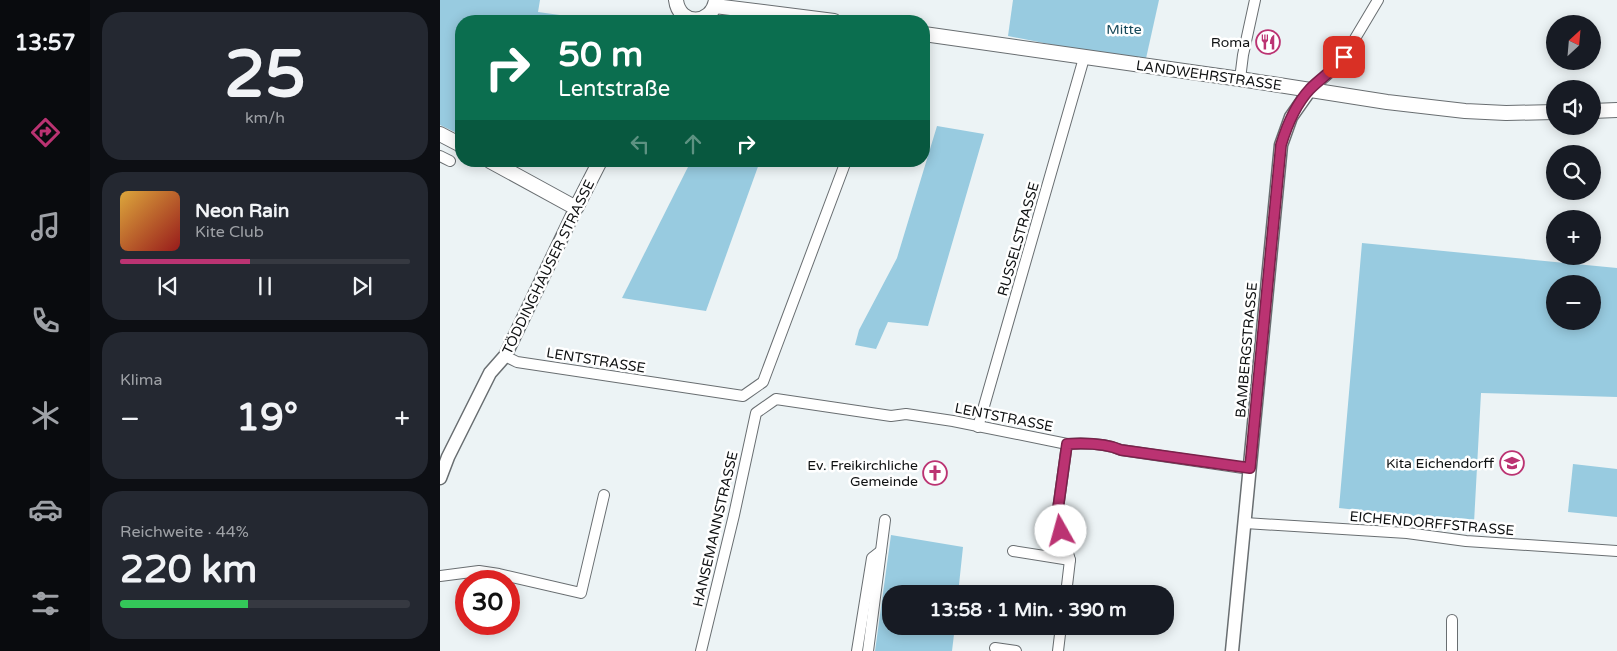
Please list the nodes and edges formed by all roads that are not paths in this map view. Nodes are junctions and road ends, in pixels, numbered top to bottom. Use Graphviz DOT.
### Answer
graph roads {
  1 [pos="676,0"];
  2 [pos="1255,0"];
  3 [pos="1378,0"];
  4 [pos="716,3"];
  5 [pos="682,15"];
  6 [pos="709,15"];
  7 [pos="795,15"];
  8 [pos="930,35"];
  9 [pos="1084,58"];
  10 [pos="1240,79"];
  11 [pos="1310,90"];
  12 [pos="1617,110"];
  13 [pos="1601,111"];
  14 [pos="1546,112"];
  15 [pos="440,134"];
  16 [pos="455,143"];
  17 [pos="440,156"];
  18 [pos="450,161"];
  19 [pos="501,167"];
  20 [pos="597,167"];
  21 [pos="844,167"];
  22 [pos="576,208"];
  23 [pos="505,356"];
  24 [pos="756,413"];
  25 [pos="978,427"];
  26 [pos="1067,444"];
  27 [pos="1250,468"];
  28 [pos="440,478"];
  29 [pos="604,495"];
  30 [pos="885,520"];
  31 [pos="1244,523"];
  32 [pos="881,551"];
  33 [pos="1013,551"];
  34 [pos="1617,551"];
  35 [pos="1070,560"];
  36 [pos="440,576"];
  37 [pos="1067,585"];
  38 [pos="1452,620"];
  39 [pos="1060,635"];
  40 [pos="995,648"];
  41 [pos="701,651"];
  42 [pos="857,651"];
  43 [pos="868,651"];
  44 [pos="1016,651"];
  45 [pos="1058,651"];
  46 [pos="1232,651"];
  47 [pos="1452,651"];
  1 -- 5 [label="main road"];
  2 -- 10 [label="street"];
  3 -- 11 [label="street"];
  4 -- 6 [label="main road"];
  4 -- 7 [label="main road"];
  8 -- 9 [label="main road, LANDWEHRSTRASSE"];
  9 -- 10 [label="main road, LANDWEHRSTRASSE"];
  9 -- 25 [label="street, RUSSELSTRASSE"];
  10 -- 11 [label="main road, LANDWEHRSTRASSE"];
  11 -- 14 [label="main road, LANDWEHRSTRASSE"];
  11 -- 27 [label="street, BAMBERGSTRASSE"];
  12 -- 13 [label="main road"];
  15 -- 16 [label="main road"];
  17 -- 18 [label="street"];
  19 -- 22 [label="main road"];
  20 -- 22 [label="main road, TÖDDINGHAUSER STRASSE"];
  21 -- 23 [label="street, LENTSTRASSE"];
  22 -- 23 [label="street, TÖDDINGHAUSER STRASSE"];
  23 -- 28 [label="street, TÖDDINGHAUSER STRASSE"];
  24 -- 25 [label="street, LENTSTRASSE"];
  24 -- 41 [label="street, HANSEMANNSTRASSE"];
  25 -- 26 [label="street, LENTSTRASSE"];
  26 -- 27 [label="street, LENTSTRASSE"];
  26 -- 35 [label="street"];
  27 -- 31 [label="street, BAMBERGSTRASSE"];
  29 -- 36 [label="street"];
  30 -- 32 [label="street"];
  31 -- 34 [label="street, EICHENDORFFSTRASSE"];
  31 -- 46 [label="street, BAMBERGSTRASSE"];
  32 -- 42 [label="street"];
  32 -- 43 [label="street"];
  33 -- 35 [label="street"];
  35 -- 37 [label="street"];
  38 -- 47 [label="street"];
  39 -- 45 [label="street"];
  40 -- 44 [label="street"];
}
